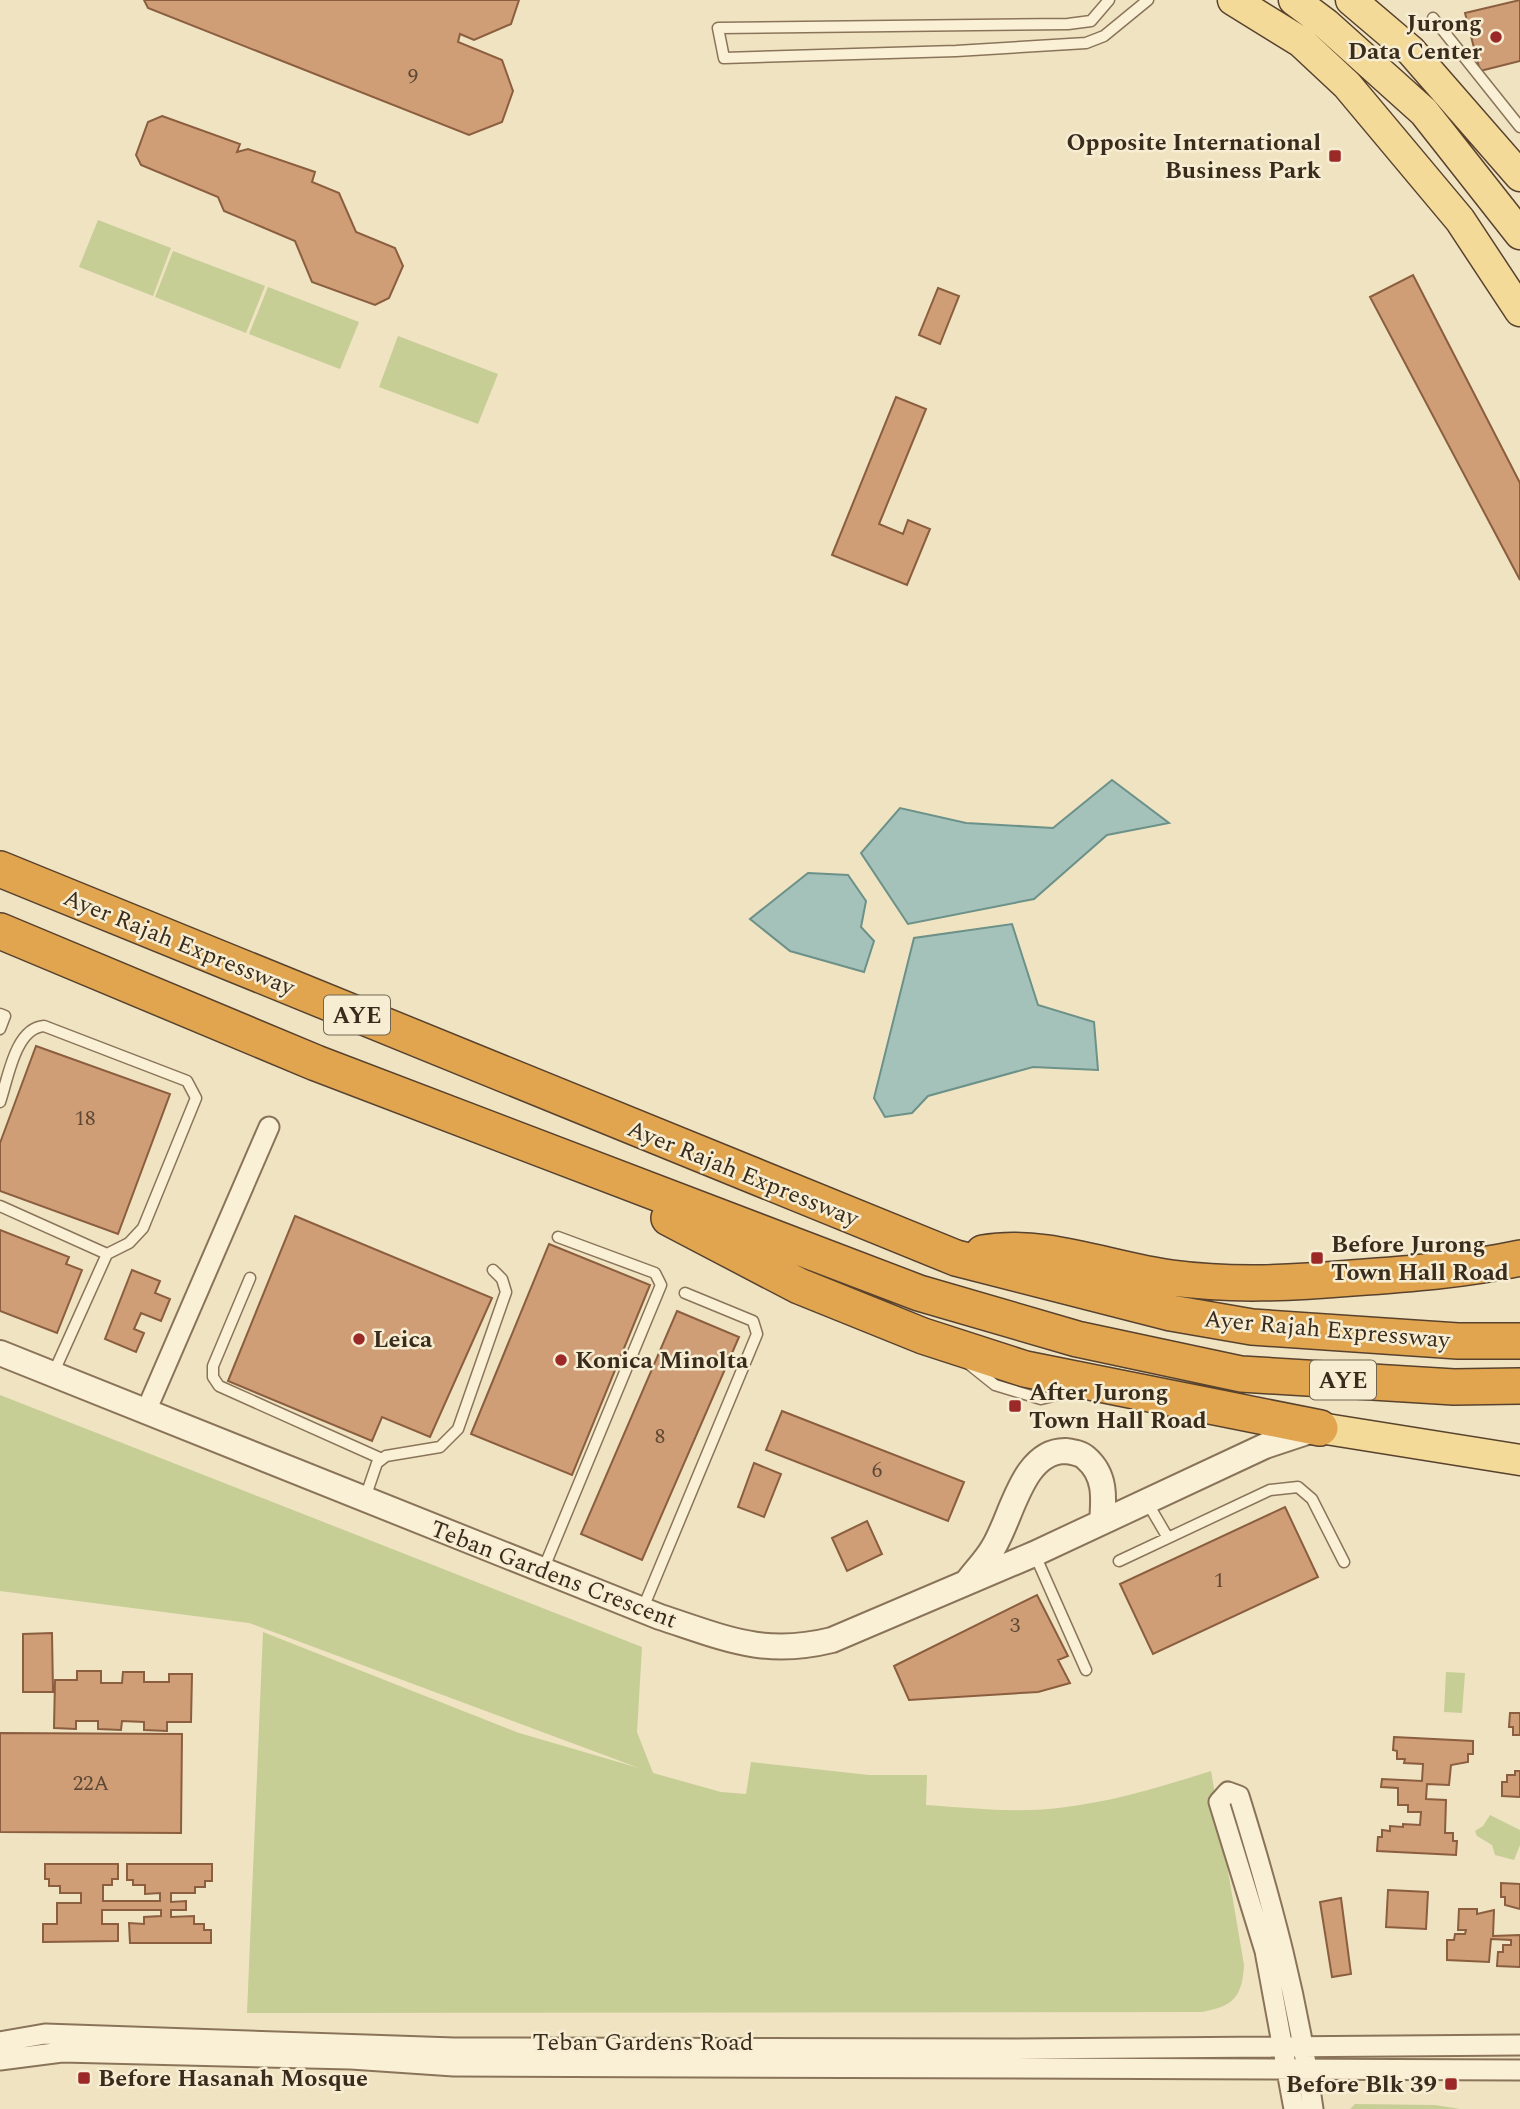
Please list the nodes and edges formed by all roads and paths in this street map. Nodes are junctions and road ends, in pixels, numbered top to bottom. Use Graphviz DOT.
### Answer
graph roads {
  1 [pos="1109,0"];
  2 [pos="1148,0"];
  3 [pos="1233,0"];
  4 [pos="1294,0"];
  5 [pos="1351,0"];
  6 [pos="1433,18"];
  7 [pos="1520,127"];
  8 [pos="1520,176"];
  9 [pos="1520,234"];
  10 [pos="1520,311"];
  11 [pos="0,869"];
  12 [pos="0,931"];
  13 [pos="0,1014"];
  14 [pos="0,1029"];
  15 [pos="0,1102"];
  16 [pos="269,1127"];
  17 [pos="520,1140"];
  18 [pos="0,1206"];
  19 [pos="558,1237"];
  20 [pos="107,1254"];
  21 [pos="956,1258"];
  22 [pos="1520,1258"];
  23 [pos="1399,1262"];
  24 [pos="493,1270"];
  25 [pos="1457,1271"];
  26 [pos="250,1278"];
  27 [pos="685,1293"];
  28 [pos="1520,1341"];
  29 [pos="0,1353"];
  30 [pos="53,1374"];
  31 [pos="1520,1386"];
  32 [pos="146,1411"];
  33 [pos="1320,1428"];
  34 [pos="382,1459"];
  35 [pos="1520,1460"];
  36 [pos="364,1499"];
  37 [pos="1147,1502"];
  38 [pos="1102,1522"];
  39 [pos="1168,1538"];
  40 [pos="1034,1554"];
  41 [pos="1119,1561"];
  42 [pos="1345,1562"];
  43 [pos="542,1570"];
  44 [pos="967,1582"];
  45 [pos="643,1610"];
  46 [pos="1086,1670"];
  47 [pos="0,2042"];
  48 [pos="1520,2045"];
  49 [pos="1306,2046"];
  50 [pos="1283,2047"];
  51 [pos="454,2057"];
  52 [pos="0,2060"];
  53 [pos="1287,2069"];
  54 [pos="1308,2069"];
  55 [pos="1520,2070"];
  56 [pos="1294,2109"];
  57 [pos="1313,2109"];
  1 -- 2 [label="lane"];
  3 -- 10 [label="main road"];
  4 -- 9 [label="main road"];
  5 -- 8 [label="main road"];
  6 -- 7 [label="lane"];
  11 -- 21 [label="highway, Ayer Rajah Expressway / AYE"];
  12 -- 17 [label="highway, Ayer Rajah Expressway / AYE"];
  13 -- 14 [label="lane"];
  15 -- 20 [label="lane"];
  16 -- 32 [label="street"];
  17 -- 31 [label="highway, Ayer Rajah Expressway / AYE"];
  17 -- 33 [label="highway"];
  18 -- 20 [label="lane"];
  19 -- 43 [label="lane"];
  20 -- 30 [label="lane"];
  21 -- 25 [label="highway"];
  21 -- 28 [label="highway, Ayer Rajah Expressway / AYE"];
  22 -- 25 [label="highway"];
  23 -- 25 [label="lane"];
  24 -- 34 [label="lane"];
  26 -- 34 [label="lane"];
  27 -- 45 [label="lane"];
  29 -- 30 [label="street, Teban Gardens Crescent"];
  30 -- 32 [label="street, Teban Gardens Crescent"];
  32 -- 36 [label="street, Teban Gardens Crescent"];
  33 -- 35 [label="main road"];
  33 -- 37 [label="street"];
  34 -- 36 [label="lane"];
  36 -- 43 [label="street, Teban Gardens Crescent"];
  37 -- 38 [label="street"];
  37 -- 39 [label="lane"];
  38 -- 40 [label="street, Teban Gardens Crescent"];
  38 -- 44 [label="street, Teban Gardens Crescent"];
  39 -- 41 [label="lane"];
  39 -- 42 [label="lane"];
  40 -- 44 [label="street, Teban Gardens Crescent"];
  40 -- 46 [label="lane"];
  43 -- 45 [label="street, Teban Gardens Crescent"];
  44 -- 45 [label="street, Teban Gardens Crescent"];
  47 -- 51 [label="street, Teban Gardens Road"];
  48 -- 49 [label="street, Teban Gardens Road"];
  49 -- 50 [label="street, Teban Gardens Road"];
  49 -- 50 [label="street"];
  49 -- 54 [label="street"];
  50 -- 51 [label="street, Teban Gardens Road"];
  50 -- 53 [label="street"];
  51 -- 52 [label="street, Teban Gardens Road"];
  51 -- 53 [label="street, Teban Gardens Road"];
  53 -- 54 [label="street, Teban Gardens Road"];
  53 -- 56 [label="street"];
  54 -- 55 [label="street, Teban Gardens Road"];
  54 -- 57 [label="street"];
}
